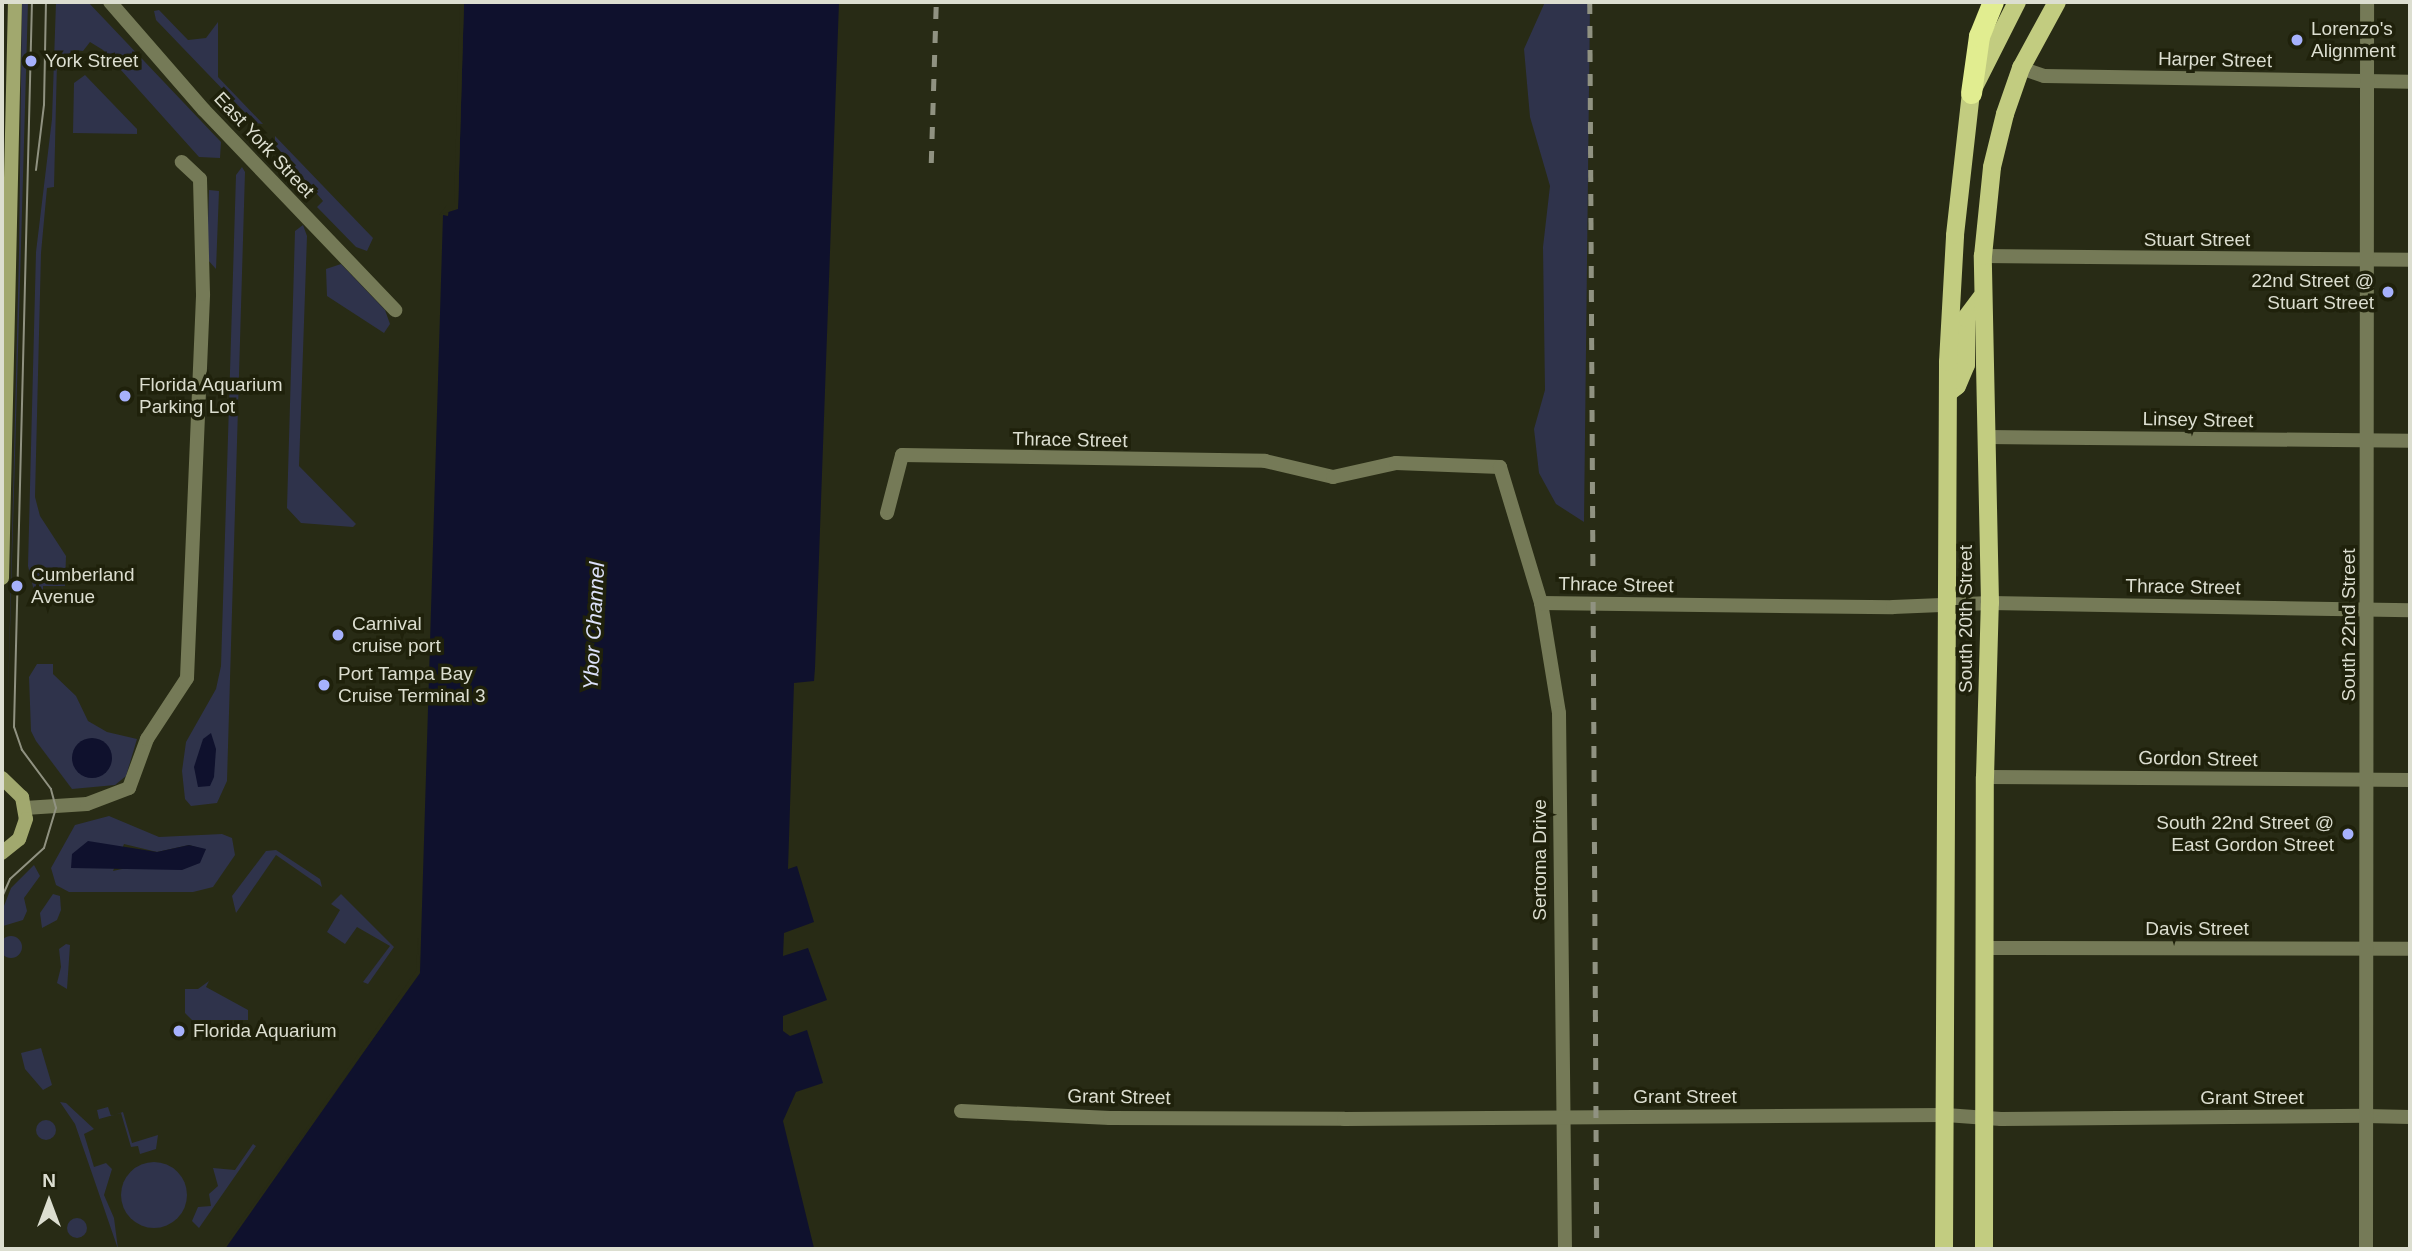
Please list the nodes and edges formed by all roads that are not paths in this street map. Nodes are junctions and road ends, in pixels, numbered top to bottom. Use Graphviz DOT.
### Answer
graph roads {
  1 [pos="15,2"];
  2 [pos="110,2"];
  3 [pos="1993,2"];
  4 [pos="2017,2"];
  5 [pos="2057,2"];
  6 [pos="2367,2"];
  7 [pos="2021,68"];
  8 [pos="2369,82"];
  9 [pos="2410,82"];
  10 [pos="1970,93"];
  11 [pos="183,162"];
  12 [pos="1983,256"];
  13 [pos="2368,260"];
  14 [pos="2410,260"];
  15 [pos="6,281"];
  16 [pos="1981,298"];
  17 [pos="396,310"];
  18 [pos="1948,393"];
  19 [pos="1986,437"];
  20 [pos="2369,441"];
  21 [pos="2410,441"];
  22 [pos="887,513"];
  23 [pos="2,578"];
  24 [pos="1541,603"];
  25 [pos="1948,603"];
  26 [pos="1990,603"];
  27 [pos="2368,610"];
  28 [pos="2410,610"];
  29 [pos="3,775"];
  30 [pos="1984,777"];
  31 [pos="2367,780"];
  32 [pos="2410,780"];
  33 [pos="25,808"];
  34 [pos="2,854"];
  35 [pos="1984,948"];
  36 [pos="2367,949"];
  37 [pos="2410,949"];
  38 [pos="961,1111"];
  39 [pos="1946,1115"];
  40 [pos="2365,1116"];
  41 [pos="1565,1117"];
  42 [pos="2410,1117"];
  43 [pos="1982,1118"];
  44 [pos="1564,1249"];
  45 [pos="1944,1249"];
  46 [pos="1984,1249"];
  47 [pos="2365,1249"];
  1 -- 15 [label="main road"];
  2 -- 17 [label="street, East York Street"];
  3 -- 10 [label="highway"];
  4 -- 10 [label="main road, South 20th Street"];
  5 -- 7 [label="main road, South 20th Street"];
  6 -- 8 [label="street, South 22nd Street"];
  7 -- 8 [label="street, Harper Street"];
  7 -- 12 [label="main road, South 20th Street"];
  8 -- 9 [label="street, Harper Street"];
  8 -- 13 [label="street, South 22nd Street"];
  10 -- 18 [label="main road, South 20th Street"];
  11 -- 33 [label="street"];
  12 -- 13 [label="street, Stuart Street"];
  12 -- 16 [label="main road, South 20th Street"];
  13 -- 14 [label="street, Stuart Street"];
  13 -- 20 [label="street, South 22nd Street"];
  15 -- 23 [label="main road"];
  16 -- 18 [label="main road"];
  16 -- 19 [label="main road, South 20th Street"];
  18 -- 25 [label="main road, South 20th Street"];
  19 -- 20 [label="street, Linsey Street"];
  19 -- 26 [label="main road, South 20th Street"];
  20 -- 21 [label="street, Linsey Street"];
  20 -- 27 [label="street, South 22nd Street"];
  22 -- 24 [label="street, Thrace Street"];
  24 -- 25 [label="street, Thrace Street"];
  24 -- 41 [label="street, Sertoma Drive"];
  25 -- 26 [label="street, Thrace Street"];
  25 -- 39 [label="main road, South 20th Street"];
  26 -- 27 [label="street, Thrace Street"];
  26 -- 30 [label="main road, South 20th Street"];
  27 -- 28 [label="street, Thrace Street"];
  27 -- 31 [label="street, South 22nd Street"];
  29 -- 33 [label="main road"];
  30 -- 31 [label="street, Gordon Street"];
  30 -- 35 [label="main road, South 20th Street"];
  31 -- 32 [label="street, Gordon Street"];
  31 -- 36 [label="street, South 22nd Street"];
  33 -- 34 [label="main road"];
  35 -- 36 [label="street, Davis Street"];
  35 -- 43 [label="main road, South 20th Street"];
  36 -- 37 [label="street, Davis Street"];
  36 -- 40 [label="street, South 22nd Street"];
  38 -- 41 [label="street, Grant Street"];
  39 -- 41 [label="street, Grant Street"];
  39 -- 43 [label="street, Grant Street"];
  39 -- 45 [label="main road, South 20th Street"];
  40 -- 42 [label="street, Grant Street"];
  40 -- 43 [label="street, Grant Street"];
  40 -- 47 [label="street, South 22nd Street"];
  41 -- 44 [label="street, Sertoma Drive"];
  43 -- 46 [label="main road, South 20th Street"];
}
